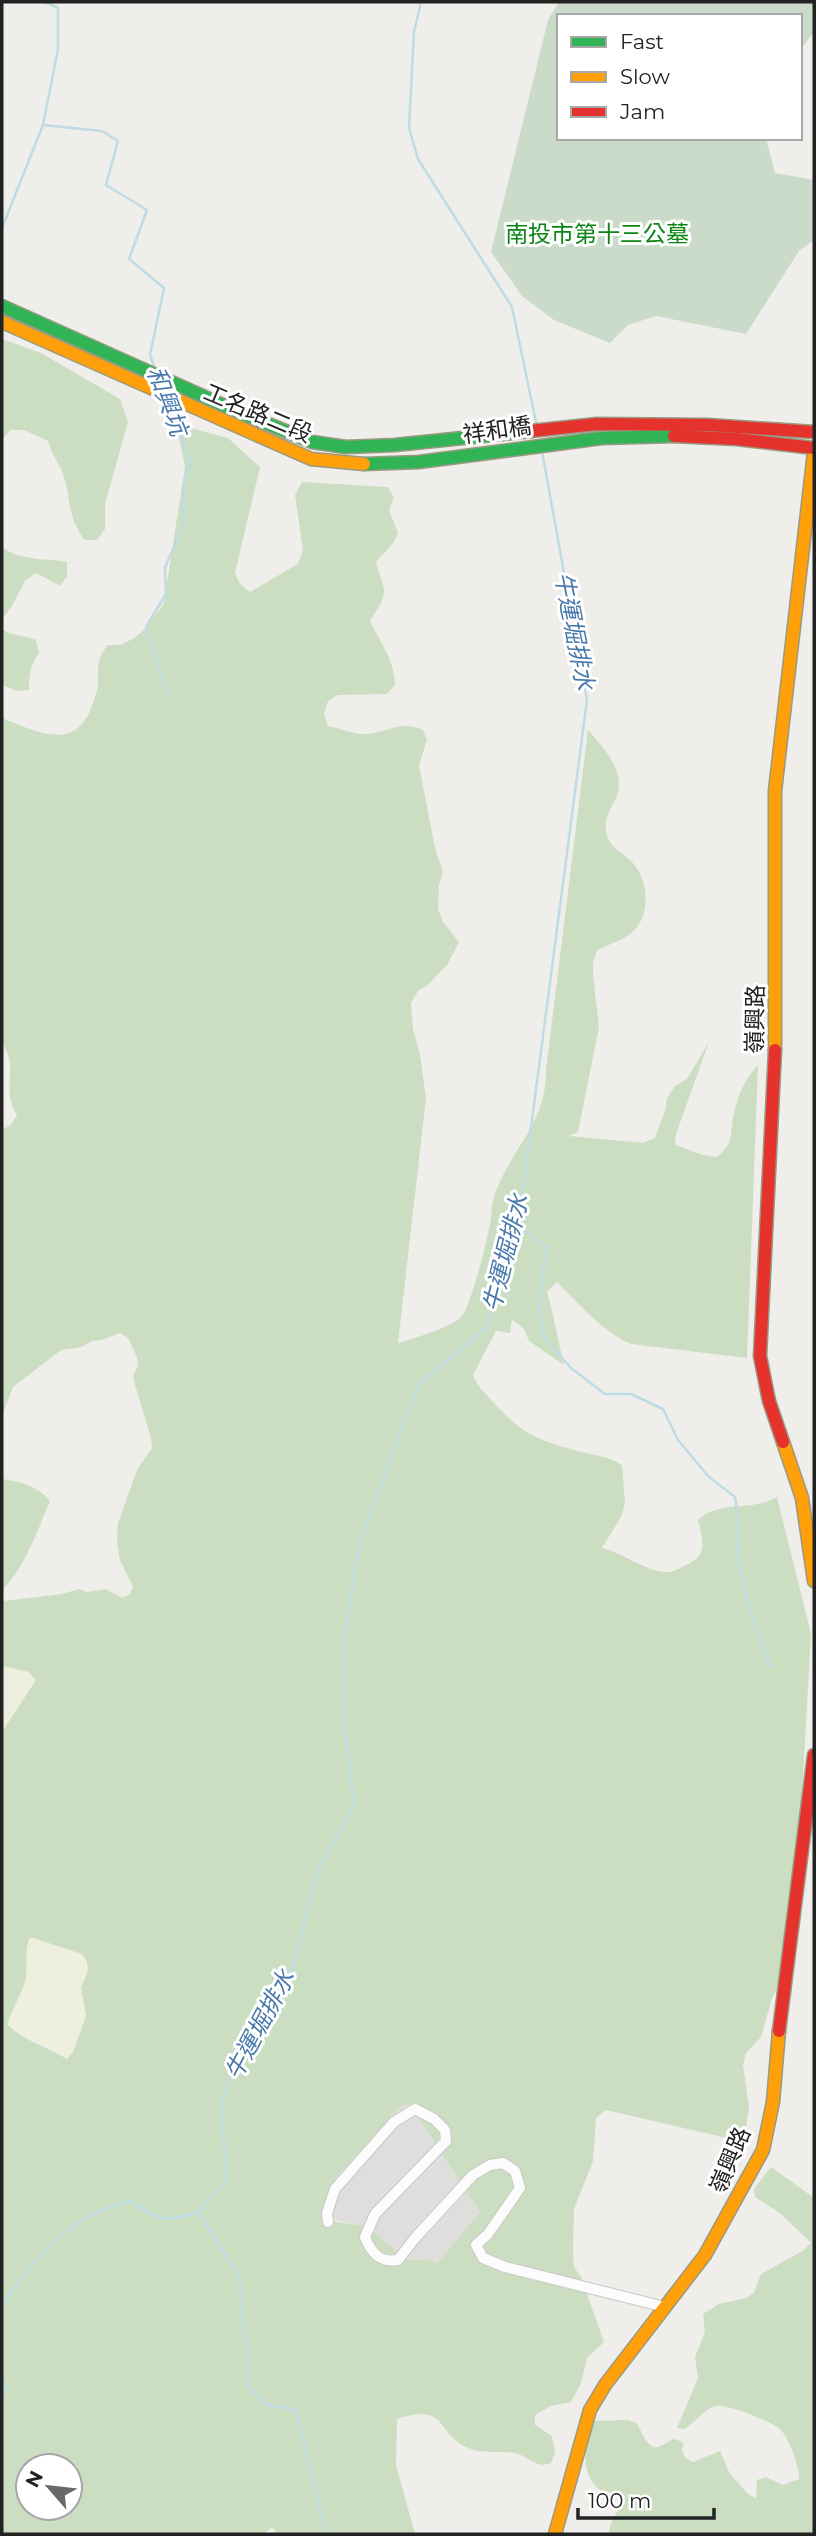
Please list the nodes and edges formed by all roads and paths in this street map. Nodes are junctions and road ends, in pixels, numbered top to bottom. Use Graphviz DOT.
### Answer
graph roads {
  1 [pos="2,306"];
  2 [pos="2,322"];
  3 [pos="814,432"];
  4 [pos="395,445"];
  5 [pos="814,450"];
  6 [pos="398,462"];
  7 [pos="814,1581"];
  8 [pos="814,1755"];
  9 [pos="328,2222"];
  10 [pos="665,2307"];
  11 [pos="555,2534"];
  1 -- 4 [label="main road, 工名路二段"];
  2 -- 6 [label="main road, 工名路二段"];
  3 -- 4 [label="main road, 祥和橋"];
  5 -- 6 [label="main road, 祥和橋"];
  5 -- 7 [label="main road, 嶺興路"];
  8 -- 10 [label="main road, 嶺興路"];
  9 -- 10 [label="street"];
  10 -- 11 [label="main road, 嶺興路"];
}
